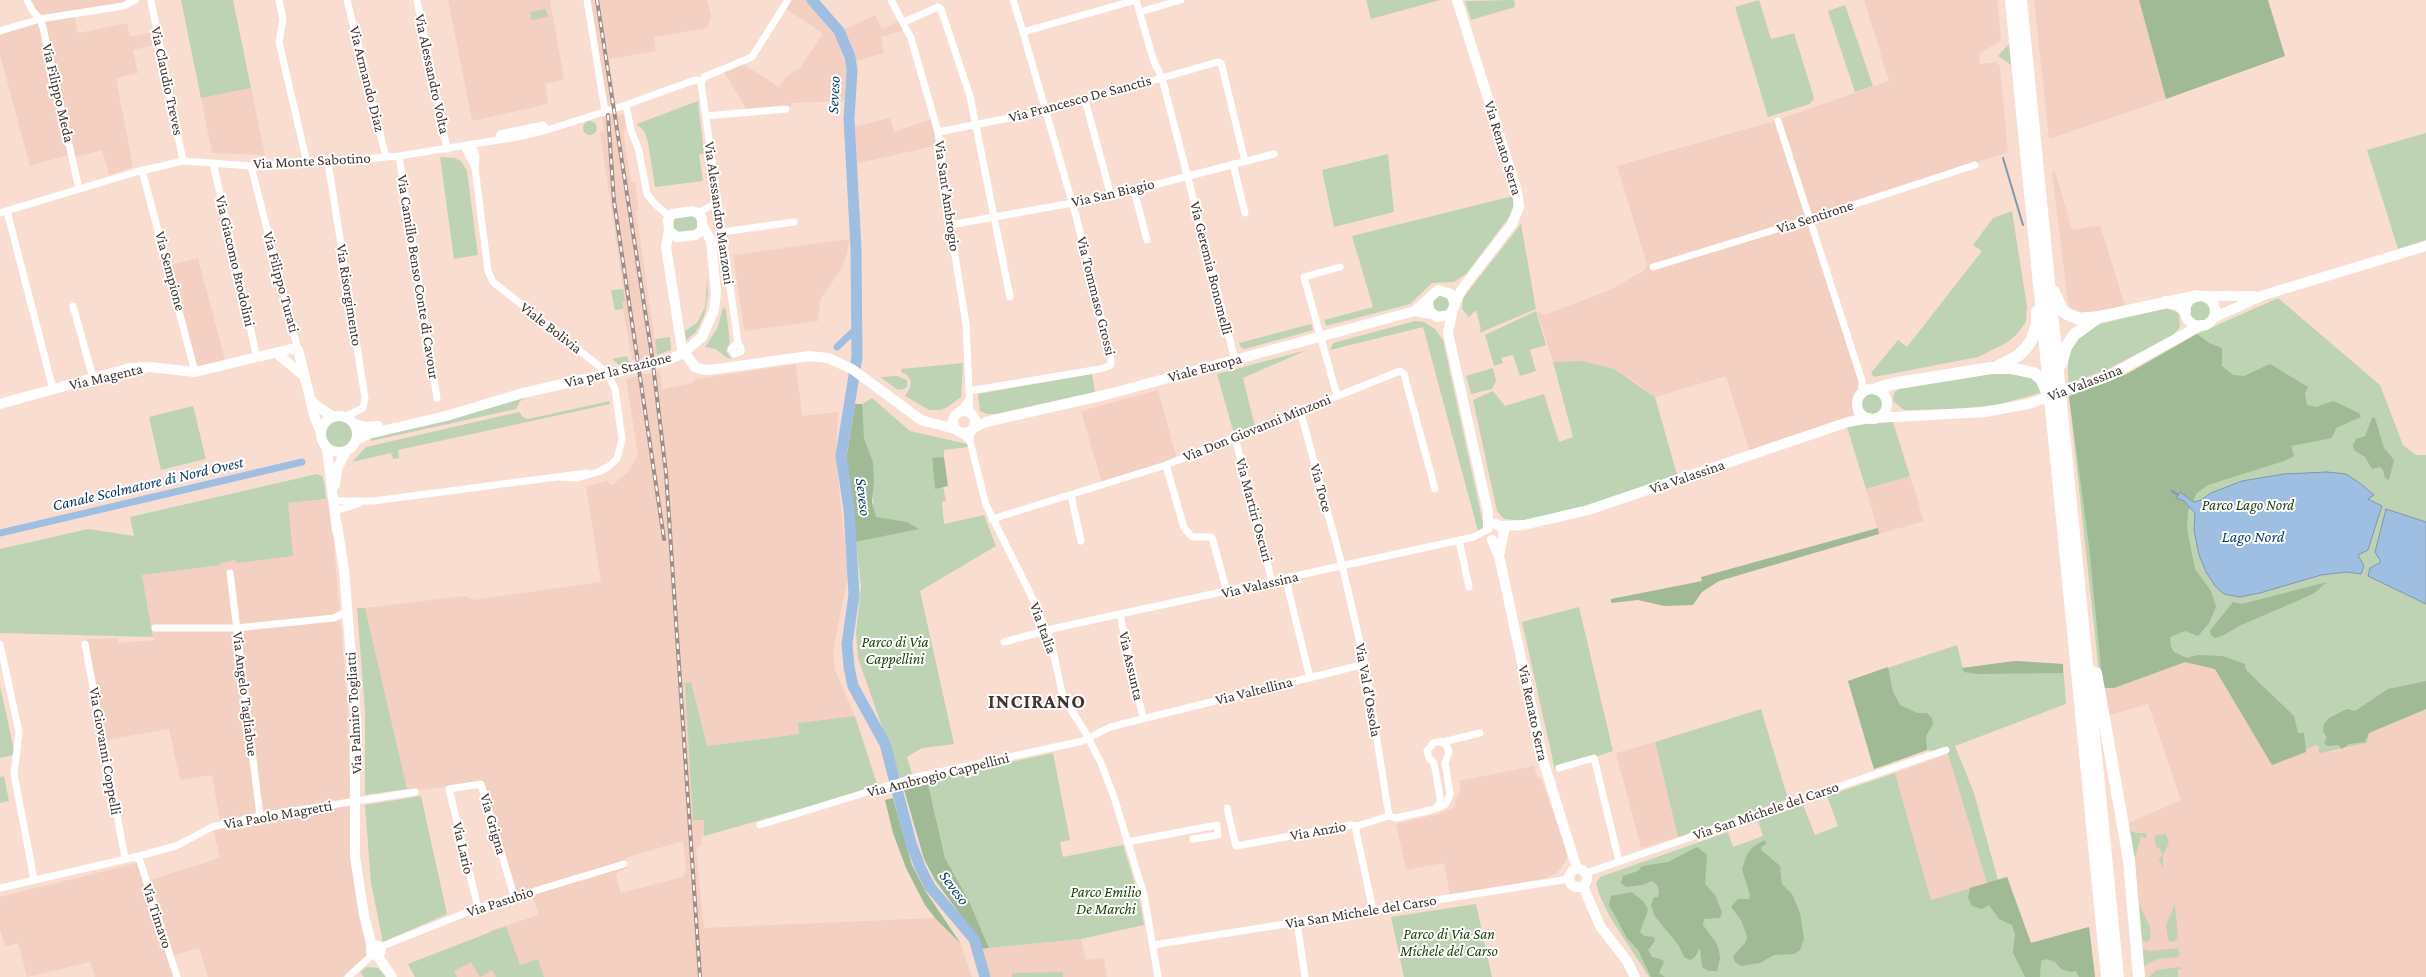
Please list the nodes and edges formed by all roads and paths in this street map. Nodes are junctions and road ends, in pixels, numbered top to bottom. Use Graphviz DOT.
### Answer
graph roads {
  1 [pos="27,0"];
  2 [pos="135,0"];
  3 [pos="151,0"];
  4 [pos="279,0"];
  5 [pos="347,0"];
  6 [pos="417,0"];
  7 [pos="587,0"];
  8 [pos="788,0"];
  9 [pos="891,0"];
  10 [pos="1013,0"];
  11 [pos="1136,0"];
  12 [pos="1181,0"];
  13 [pos="1457,0"];
  14 [pos="2011,0"];
  15 [pos="2022,0"];
  16 [pos="1140,12"];
  17 [pos="40,19"];
  18 [pos="904,22"];
  19 [pos="0,31"];
  20 [pos="1023,32"];
  21 [pos="1162,78"];
  22 [pos="701,83"];
  23 [pos="1085,100"];
  24 [pos="626,105"];
  25 [pos="786,109"];
  26 [pos="1045,110"];
  27 [pos="604,111"];
  28 [pos="706,116"];
  29 [pos="1778,121"];
  30 [pos="977,125"];
  31 [pos="938,132"];
  32 [pos="472,145"];
  33 [pos="464,146"];
  34 [pos="447,149"];
  35 [pos="1274,154"];
  36 [pos="399,156"];
  37 [pos="386,157"];
  38 [pos="1246,161"];
  39 [pos="183,162"];
  40 [pos="328,162"];
  41 [pos="214,163"];
  42 [pos="307,163"];
  43 [pos="1233,164"];
  44 [pos="1975,165"];
  45 [pos="251,166"];
  46 [pos="475,168"];
  47 [pos="142,170"];
  48 [pos="1187,175"];
  49 [pos="79,189"];
  50 [pos="1134,190"];
  51 [pos="1111,196"];
  52 [pos="718,202"];
  53 [pos="1072,203"];
  54 [pos="4,212"];
  55 [pos="698,213"];
  56 [pos="1245,214"];
  57 [pos="670,217"];
  58 [pos="994,217"];
  59 [pos="1810,220"];
  60 [pos="794,222"];
  61 [pos="950,225"];
  62 [pos="703,226"];
  63 [pos="669,231"];
  64 [pos="722,232"];
  65 [pos="692,236"];
  66 [pos="681,237"];
  67 [pos="1147,240"];
  68 [pos="2426,246"];
  69 [pos="711,254"];
  70 [pos="1340,267"];
  71 [pos="1653,267"];
  72 [pos="670,268"];
  73 [pos="2049,273"];
  74 [pos="1466,284"];
  75 [pos="1445,291"];
  76 [pos="2041,293"];
  77 [pos="2264,295"];
  78 [pos="2200,296"];
  79 [pos="1010,297"];
  80 [pos="1428,300"];
  81 [pos="2166,302"];
  82 [pos="74,306"];
  83 [pos="1454,308"];
  84 [pos="1415,311"];
  85 [pos="2186,314"];
  86 [pos="1434,315"];
  87 [pos="2099,318"];
  88 [pos="2213,318"];
  89 [pos="2202,325"];
  90 [pos="1448,333"];
  91 [pos="1321,337"];
  92 [pos="2176,340"];
  93 [pos="738,343"];
  94 [pos="299,354"];
  95 [pos="276,356"];
  96 [pos="257,358"];
  97 [pos="1235,360"];
  98 [pos="1991,368"];
  99 [pos="195,372"];
  100 [pos="305,377"];
  101 [pos="93,378"];
  102 [pos="1862,381"];
  103 [pos="1897,383"];
  104 [pos="2059,384"];
  105 [pos="54,389"];
  106 [pos="1874,389"];
  107 [pos="969,391"];
  108 [pos="1862,393"];
  109 [pos="1337,396"];
  110 [pos="310,398"];
  111 [pos="437,398"];
  112 [pos="1886,401"];
  113 [pos="2045,401"];
  114 [pos="0,404"];
  115 [pos="474,406"];
  116 [pos="1858,408"];
  117 [pos="1300,410"];
  118 [pos="964,413"];
  119 [pos="915,416"];
  120 [pos="1898,416"];
  121 [pos="334,417"];
  122 [pos="345,417"];
  123 [pos="1872,418"];
  124 [pos="993,420"];
  125 [pos="1848,422"];
  126 [pos="354,424"];
  127 [pos="321,432"];
  128 [pos="966,432"];
  129 [pos="1235,438"];
  130 [pos="356,440"];
  131 [pos="327,448"];
  132 [pos="346,450"];
  133 [pos="1166,465"];
  134 [pos="1435,489"];
  135 [pos="1071,495"];
  136 [pos="335,506"];
  137 [pos="992,519"];
  138 [pos="2074,529"];
  139 [pos="1495,533"];
  140 [pos="1459,540"];
  141 [pos="1081,541"];
  142 [pos="1342,566"];
  143 [pos="230,573"];
  144 [pos="1286,580"];
  145 [pos="1272,582"];
  146 [pos="1469,587"];
  147 [pos="1227,592"];
  148 [pos="346,612"];
  149 [pos="1120,615"];
  150 [pos="334,618"];
  151 [pos="347,624"];
  152 [pos="155,628"];
  153 [pos="236,628"];
  154 [pos="1046,631"];
  155 [pos="1004,642"];
  156 [pos="0,644"];
  157 [pos="85,644"];
  158 [pos="1365,664"];
  159 [pos="1310,678"];
  160 [pos="1143,718"];
  161 [pos="1480,733"];
  162 [pos="1088,739"];
  163 [pos="1443,742"];
  164 [pos="1946,750"];
  165 [pos="1559,768"];
  166 [pos="449,788"];
  167 [pos="415,792"];
  168 [pos="355,801"];
  169 [pos="1227,808"];
  170 [pos="1435,809"];
  171 [pos="260,816"];
  172 [pos="1389,816"];
  173 [pos="760,824"];
  174 [pos="1357,826"];
  175 [pos="1193,839"];
  176 [pos="1127,842"];
  177 [pos="135,857"];
  178 [pos="125,858"];
  179 [pos="1619,861"];
  180 [pos="624,864"];
  181 [pos="1582,871"];
  182 [pos="1568,879"];
  183 [pos="34,880"];
  184 [pos="1582,886"];
  185 [pos="0,888"];
  186 [pos="514,896"];
  187 [pos="478,908"];
  188 [pos="1373,911"];
  189 [pos="1297,922"];
  190 [pos="1153,945"];
  191 [pos="377,952"];
  192 [pos="392,976"];
  193 [pos="177,977"];
  194 [pos="348,977"];
  195 [pos="1158,977"];
  196 [pos="1305,977"];
  197 [pos="1635,977"];
  198 [pos="2107,977"];
  199 [pos="2118,977"];
  200 [pos="2139,977"];
  1 -- 17 [label="street, Via Filippo Meda"];
  2 -- 17 [label="street"];
  3 -- 39 [label="street, Via Claudio Treves"];
  4 -- 42 [label="street"];
  5 -- 37 [label="street, Via Armando Diaz"];
  6 -- 34 [label="street, Via Alessandro Volta"];
  7 -- 27 [label="street"];
  8 -- 22 [label="street"];
  9 -- 18 [label="street, Via Sant'Ambrogio"];
  10 -- 20 [label="street"];
  11 -- 16 [label="street, Via Geremia Bonomelli"];
  11 -- 20 [label="street"];
  12 -- 16 [label="street"];
  13 -- 74 [label="street, Via Renato Serra"];
  14 -- 76 [label="highway"];
  15 -- 73 [label="highway"];
  16 -- 21 [label="street, Via Geremia Bonomelli"];
  17 -- 19 [label="street"];
  17 -- 49 [label="street, Via Filippo Meda"];
  18 -- 30 [label="street"];
  18 -- 31 [label="street, Via Sant'Ambrogio"];
  20 -- 26 [label="street"];
  21 -- 23 [label="street, Via Francesco De Sanctis"];
  21 -- 38 [label="street, Via Francesco De Sanctis"];
  21 -- 48 [label="street, Via Geremia Bonomelli"];
  22 -- 24 [label="street"];
  22 -- 28 [label="street, Via Alessandro Manzoni"];
  23 -- 26 [label="street, Via Francesco De Sanctis"];
  23 -- 51 [label="street"];
  24 -- 27 [label="street"];
  24 -- 57 [label="street"];
  25 -- 28 [label="street"];
  26 -- 30 [label="street, Via Francesco De Sanctis"];
  26 -- 53 [label="street"];
  27 -- 32 [label="street, Via Monte Sabotino"];
  28 -- 52 [label="street, Via Alessandro Manzoni"];
  29 -- 59 [label="street"];
  30 -- 31 [label="street, Via Francesco De Sanctis"];
  30 -- 58 [label="street"];
  31 -- 61 [label="street, Via Sant'Ambrogio"];
  32 -- 33 [label="street, Via Monte Sabotino"];
  32 -- 46 [label="street, Viale Bolivia"];
  33 -- 34 [label="street, Via Monte Sabotino"];
  33 -- 46 [label="street, Viale Bolivia"];
  34 -- 36 [label="street, Via Monte Sabotino"];
  35 -- 38 [label="street, Via San Biagio"];
  36 -- 37 [label="street, Via Monte Sabotino"];
  36 -- 111 [label="street, Via Camillo Benso Conte di Cavour"];
  37 -- 40 [label="street, Via Monte Sabotino"];
  38 -- 43 [label="street, Via San Biagio"];
  39 -- 41 [label="street, Via Monte Sabotino"];
  39 -- 47 [label="street, Via Monte Sabotino"];
  40 -- 42 [label="street, Via Monte Sabotino"];
  40 -- 122 [label="street, Via Risorgimento"];
  41 -- 45 [label="street, Via Monte Sabotino"];
  41 -- 96 [label="street, Via Giacomo Brodolini"];
  42 -- 45 [label="street, Via Monte Sabotino"];
  43 -- 48 [label="street, Via San Biagio"];
  43 -- 56 [label="street"];
  44 -- 59 [label="street, Via Sentirone"];
  45 -- 94 [label="street, Via Filippo Turati"];
  46 -- 136 [label="street, Viale Bolivia"];
  47 -- 49 [label="street, Via Monte Sabotino"];
  47 -- 99 [label="street, Via Sempione"];
  48 -- 50 [label="street, Via San Biagio"];
  48 -- 97 [label="street, Via Geremia Bonomelli"];
  49 -- 54 [label="street, Via Monte Sabotino"];
  50 -- 51 [label="street, Via San Biagio"];
  50 -- 67 [label="street"];
  51 -- 53 [label="street, Via San Biagio"];
  52 -- 55 [label="street"];
  52 -- 64 [label="street, Via Alessandro Manzoni"];
  53 -- 58 [label="street, Via San Biagio"];
  53 -- 107 [label="street, Via Tommaso Grossi"];
  54 -- 105 [label="street"];
  55 -- 57 [label="street"];
  55 -- 62 [label="street"];
  57 -- 63 [label="street"];
  58 -- 61 [label="street, Via San Biagio"];
  58 -- 79 [label="street"];
  59 -- 71 [label="street, Via Sentirone"];
  59 -- 102 [label="street"];
  60 -- 64 [label="street"];
  61 -- 107 [label="street, Via Sant'Ambrogio"];
  62 -- 65 [label="street"];
  62 -- 69 [label="street, Via per la Stazione"];
  63 -- 66 [label="street"];
  63 -- 72 [label="street"];
  64 -- 93 [label="street, Via Alessandro Manzoni"];
  65 -- 66 [label="street"];
  65 -- 69 [label="street"];
  66 -- 72 [label="street"];
  68 -- 77 [label="street"];
  69 -- 115 [label="street, Via per la Stazione"];
  70 -- 91 [label="street"];
  72 -- 119 [label="street, Viale Europa"];
  73 -- 87 [label="highway"];
  73 -- 104 [label="highway"];
  74 -- 75 [label="street"];
  74 -- 83 [label="street, Via Renato Serra"];
  75 -- 80 [label="street"];
  75 -- 83 [label="street"];
  76 -- 98 [label="highway"];
  76 -- 113 [label="highway"];
  77 -- 78 [label="street"];
  77 -- 88 [label="street"];
  78 -- 81 [label="highway"];
  78 -- 85 [label="street"];
  78 -- 88 [label="street"];
  80 -- 84 [label="street, Viale Europa"];
  80 -- 86 [label="street"];
  81 -- 85 [label="highway"];
  81 -- 87 [label="highway"];
  82 -- 101 [label="street"];
  83 -- 86 [label="street"];
  83 -- 90 [label="street, Via Renato Serra"];
  84 -- 86 [label="street, Viale Europa"];
  84 -- 91 [label="street, Viale Europa"];
  85 -- 89 [label="street"];
  85 -- 92 [label="street"];
  86 -- 90 [label="street, Via Renato Serra"];
  87 -- 104 [label="highway"];
  88 -- 89 [label="street"];
  89 -- 92 [label="street, Via Valassina"];
  90 -- 139 [label="street, Via Renato Serra"];
  91 -- 97 [label="street, Viale Europa"];
  91 -- 109 [label="street"];
  92 -- 113 [label="street, Via Valassina"];
  94 -- 95 [label="street, Via Magenta"];
  94 -- 100 [label="street, Via Filippo Turati"];
  95 -- 96 [label="street, Via Magenta"];
  95 -- 100 [label="street"];
  96 -- 99 [label="street, Via Magenta"];
  97 -- 124 [label="street, Viale Europa"];
  98 -- 103 [label="highway"];
  98 -- 113 [label="highway"];
  99 -- 101 [label="street, Via Magenta"];
  100 -- 110 [label="street, Via Filippo Turati"];
  101 -- 105 [label="street, Via Magenta"];
  102 -- 106 [label="street"];
  102 -- 108 [label="street"];
  103 -- 106 [label="highway"];
  103 -- 112 [label="highway"];
  104 -- 138 [label="highway"];
  105 -- 114 [label="street, Via Magenta"];
  106 -- 108 [label="street"];
  106 -- 112 [label="street"];
  107 -- 118 [label="street, Via Sant'Ambrogio"];
  108 -- 116 [label="street"];
  109 -- 117 [label="street, Via Don Giovanni Minzoni"];
  109 -- 134 [label="street, Via Don Giovanni Minzoni"];
  110 -- 121 [label="street"];
  110 -- 127 [label="street, Via Filippo Turati"];
  112 -- 120 [label="street"];
  112 -- 123 [label="street"];
  113 -- 120 [label="street, Via Valassina"];
  113 -- 198 [label="highway"];
  115 -- 126 [label="street, Via per la Stazione"];
  115 -- 130 [label="street, Via per la Stazione"];
  116 -- 123 [label="street"];
  116 -- 125 [label="street"];
  117 -- 129 [label="street, Via Don Giovanni Minzoni"];
  117 -- 142 [label="street, Via Toce"];
  118 -- 119 [label="street, Viale Europa"];
  118 -- 124 [label="street, Viale Europa"];
  118 -- 128 [label="street"];
  118 -- 128 [label="street"];
  119 -- 128 [label="street, Viale Europa"];
  120 -- 123 [label="street, Via Valassina"];
  121 -- 122 [label="street"];
  121 -- 127 [label="street"];
  122 -- 126 [label="street"];
  123 -- 125 [label="street, Via Valassina"];
  124 -- 128 [label="street, Viale Europa"];
  125 -- 139 [label="street, Via Valassina"];
  126 -- 130 [label="street"];
  127 -- 131 [label="street"];
  128 -- 137 [label="street, Via Italia"];
  129 -- 133 [label="street, Via Don Giovanni Minzoni"];
  129 -- 145 [label="street, Via Martiri Oscuri"];
  130 -- 132 [label="street"];
  131 -- 132 [label="street"];
  131 -- 136 [label="street, Via Palmiro Togliatti"];
  132 -- 136 [label="street, Via Palmiro Togliatti"];
  133 -- 135 [label="street, Via Don Giovanni Minzoni"];
  133 -- 147 [label="street"];
  135 -- 137 [label="street, Via Don Giovanni Minzoni"];
  135 -- 141 [label="street"];
  136 -- 148 [label="street, Via Palmiro Togliatti"];
  137 -- 154 [label="street, Via Italia"];
  138 -- 199 [label="highway"];
  138 -- 200 [label="highway"];
  139 -- 140 [label="street, Via Valassina"];
  139 -- 181 [label="street, Via Renato Serra"];
  140 -- 142 [label="street, Via Valassina"];
  140 -- 146 [label="street"];
  142 -- 144 [label="street, Via Valassina"];
  142 -- 158 [label="street, Via Val d'Ossola"];
  143 -- 153 [label="street, Via Angelo Tagliabue"];
  144 -- 145 [label="street, Via Valassina"];
  144 -- 159 [label="street"];
  145 -- 147 [label="street, Via Valassina"];
  147 -- 149 [label="street, Via Valassina"];
  148 -- 150 [label="street"];
  148 -- 151 [label="street, Via Palmiro Togliatti"];
  149 -- 154 [label="street, Via Valassina"];
  149 -- 160 [label="street, Via Assunta"];
  150 -- 151 [label="street"];
  150 -- 153 [label="street"];
  151 -- 168 [label="street, Via Palmiro Togliatti"];
  152 -- 153 [label="street"];
  153 -- 171 [label="street, Via Angelo Tagliabue"];
  154 -- 155 [label="street, Via Valassina"];
  154 -- 162 [label="street, Via Italia"];
  156 -- 183 [label="street"];
  157 -- 178 [label="street, Via Giovanni Coppelli"];
  158 -- 159 [label="street, Via Valtellina"];
  158 -- 172 [label="street, Via Val d'Ossola"];
  159 -- 160 [label="street, Via Valtellina"];
  160 -- 162 [label="street, Via Assunta"];
  161 -- 163 [label="street"];
  162 -- 173 [label="street, Via Ambrogio Cappellini"];
  162 -- 176 [label="street, Via Italia"];
  163 -- 170 [label="street"];
  163 -- 170 [label="street"];
  164 -- 179 [label="street, Via San Michele del Carso"];
  165 -- 179 [label="street"];
  166 -- 186 [label="street, Via Grigna"];
  166 -- 187 [label="street, Via Lario"];
  167 -- 168 [label="street, Via Paolo Magretti"];
  168 -- 171 [label="street, Via Paolo Magretti"];
  168 -- 191 [label="street, Via Palmiro Togliatti"];
  169 -- 174 [label="street, Via Anzio"];
  170 -- 172 [label="street, Via Anzio"];
  171 -- 177 [label="street, Via Paolo Magretti"];
  172 -- 174 [label="street, Via Anzio"];
  174 -- 188 [label="street"];
  175 -- 176 [label="street"];
  176 -- 190 [label="street, Via Italia"];
  177 -- 178 [label="street, Via Paolo Magretti"];
  177 -- 193 [label="street, Via Timavo"];
  178 -- 183 [label="street, Via Paolo Magretti"];
  179 -- 181 [label="street, Via San Michele del Carso"];
  180 -- 186 [label="street, Via Pasubio"];
  181 -- 182 [label="street"];
  181 -- 184 [label="street"];
  182 -- 184 [label="street"];
  182 -- 188 [label="street, Via San Michele del Carso"];
  183 -- 185 [label="street, Via Paolo Magretti"];
  184 -- 197 [label="street"];
  186 -- 187 [label="street, Via Pasubio"];
  187 -- 191 [label="street, Via Pasubio"];
  188 -- 189 [label="street, Via San Michele del Carso"];
  189 -- 190 [label="street, Via San Michele del Carso"];
  189 -- 196 [label="street"];
  190 -- 195 [label="street, Via Italia"];
  191 -- 192 [label="street"];
  191 -- 194 [label="street, Via Pasubio"];
}
